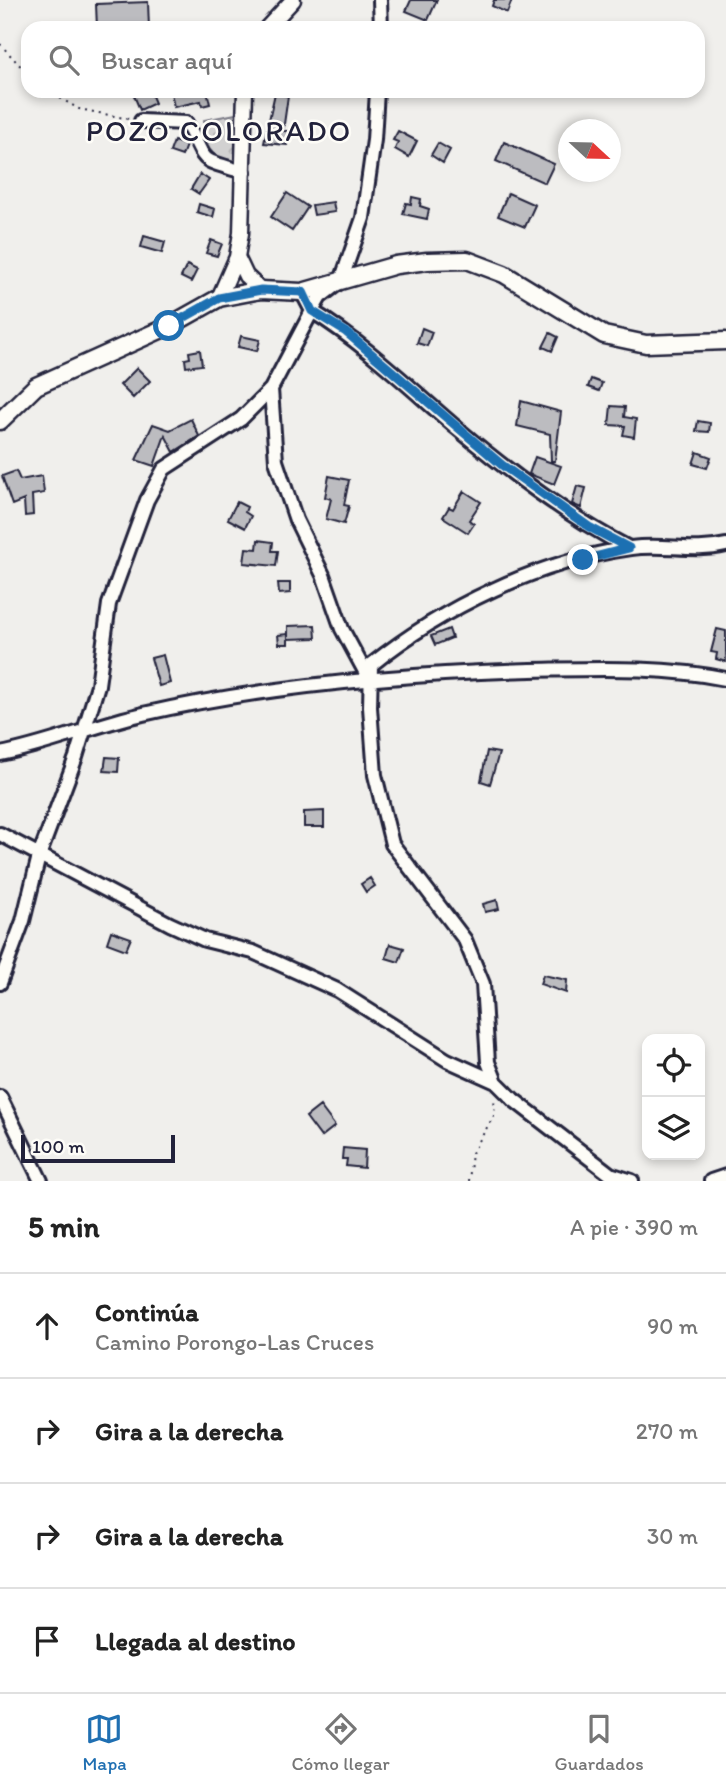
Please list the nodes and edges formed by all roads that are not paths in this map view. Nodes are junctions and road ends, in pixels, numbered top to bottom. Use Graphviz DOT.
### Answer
graph roads {
  1 [pos="293,0"];
  2 [pos="380,0"];
  3 [pos="274,21"];
  4 [pos="381,21"];
  5 [pos="245,98"];
  6 [pos="377,98"];
  7 [pos="141,121"];
  8 [pos="244,172"];
  9 [pos="237,257"];
  10 [pos="341,281"];
  11 [pos="261,290"];
  12 [pos="303,292"];
  13 [pos="219,298"];
  14 [pos="312,311"];
  15 [pos="726,341"];
  16 [pos="271,389"];
  17 [pos="0,421"];
  18 [pos="726,545"];
  19 [pos="629,548"];
  20 [pos="369,679"];
  21 [pos="726,679"];
  22 [pos="82,730"];
  23 [pos="0,754"];
  24 [pos="0,834"];
  25 [pos="39,856"];
  26 [pos="0,983"];
  27 [pos="496,1082"];
  28 [pos="0,1097"];
  29 [pos="726,1176"];
  30 [pos="41,1181"];
  31 [pos="632,1181"];
  32 [pos="711,1181"];
  1 -- 3 [label="street"];
  2 -- 4 [label="street"];
  5 -- 8 [label="street"];
  6 -- 10 [label="street"];
  7 -- 8 [label="street"];
  8 -- 9 [label="street"];
  9 -- 11 [label="street"];
  9 -- 13 [label="street"];
  10 -- 12 [label="main road"];
  10 -- 14 [label="street"];
  10 -- 15 [label="main road"];
  11 -- 12 [label="main road"];
  11 -- 13 [label="main road"];
  12 -- 14 [label="street"];
  13 -- 17 [label="main road"];
  14 -- 16 [label="street"];
  14 -- 19 [label="street"];
  16 -- 20 [label="street"];
  16 -- 22 [label="street"];
  18 -- 19 [label="street"];
  19 -- 20 [label="street"];
  20 -- 21 [label="street"];
  20 -- 22 [label="street"];
  20 -- 27 [label="street"];
  22 -- 23 [label="street"];
  22 -- 25 [label="street"];
  24 -- 25 [label="street"];
  25 -- 26 [label="street"];
  25 -- 27 [label="street"];
  27 -- 31 [label="street"];
  28 -- 30 [label="street"];
  29 -- 32 [label="street"];
}
